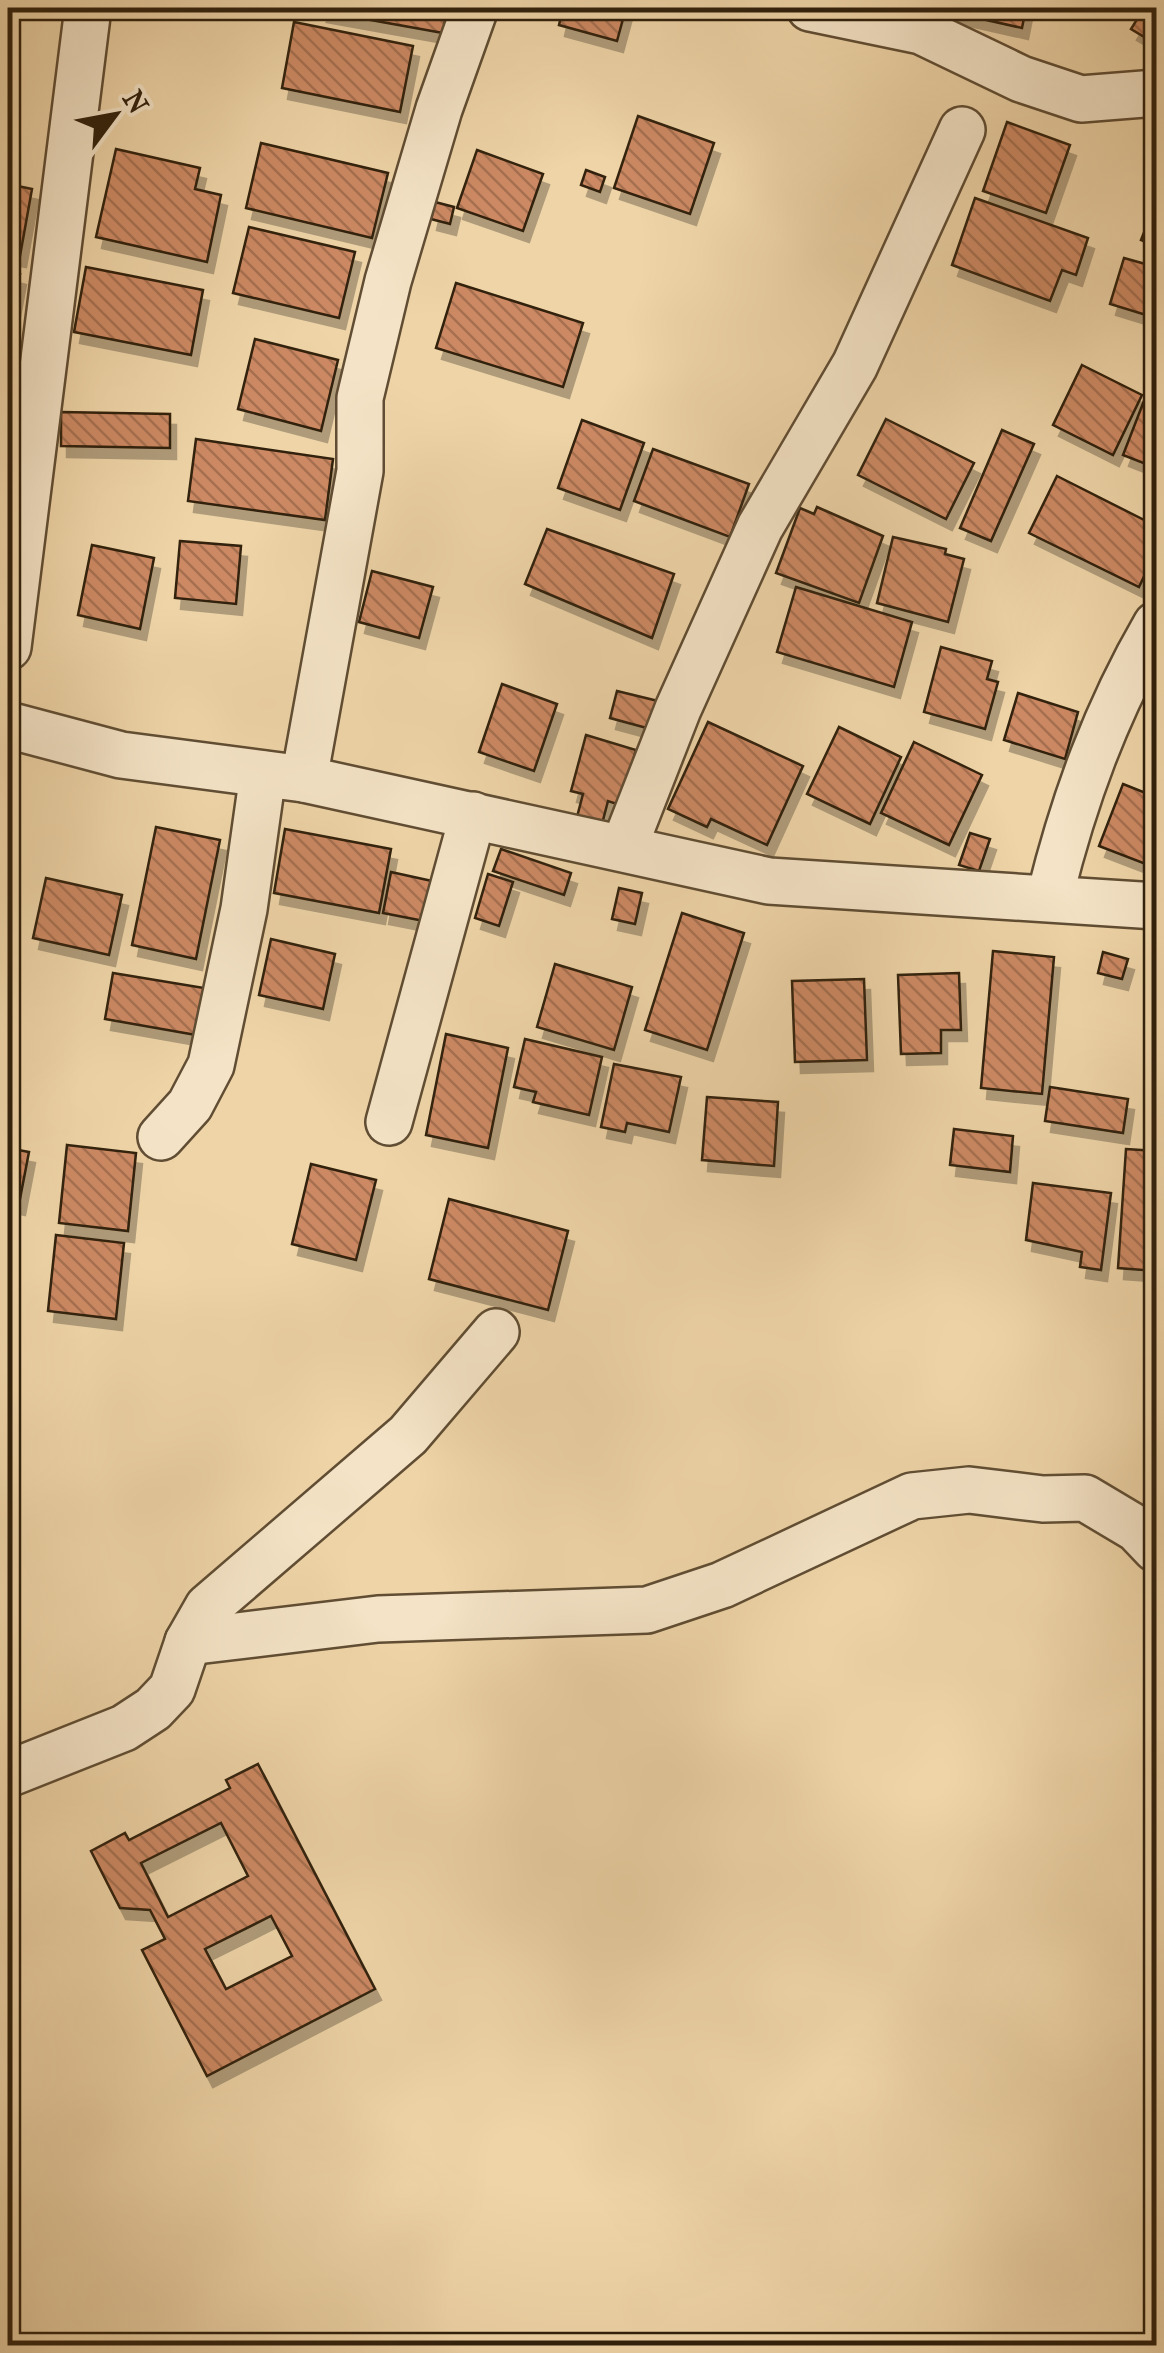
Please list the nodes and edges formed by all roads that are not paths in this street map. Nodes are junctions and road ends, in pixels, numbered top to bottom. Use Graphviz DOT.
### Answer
graph roads {
  1 [pos="88,8"];
  2 [pos="476,8"];
  3 [pos="810,8"];
  4 [pos="1156,94"];
  5 [pos="962,130"];
  6 [pos="1156,625"];
  7 [pos="8,647"];
  8 [pos="8,726"];
  9 [pos="283,776"];
  10 [pos="472,816"];
  11 [pos="624,847"];
  12 [pos="1050,896"];
  13 [pos="1156,906"];
  14 [pos="389,1122"];
  15 [pos="160,1137"];
  16 [pos="496,1332"];
  17 [pos="1156,1549"];
  18 [pos="188,1642"];
  19 [pos="8,1774"];
  1 -- 7 [label="street"];
  2 -- 9 [label="street"];
  3 -- 4 [label="street"];
  5 -- 11 [label="street"];
  6 -- 12 [label="street"];
  8 -- 9 [label="street"];
  9 -- 10 [label="street"];
  9 -- 15 [label="street"];
  10 -- 11 [label="street"];
  10 -- 14 [label="street"];
  11 -- 12 [label="street"];
  12 -- 13 [label="street"];
  16 -- 18 [label="street"];
  17 -- 18 [label="street"];
  18 -- 19 [label="street"];
}
